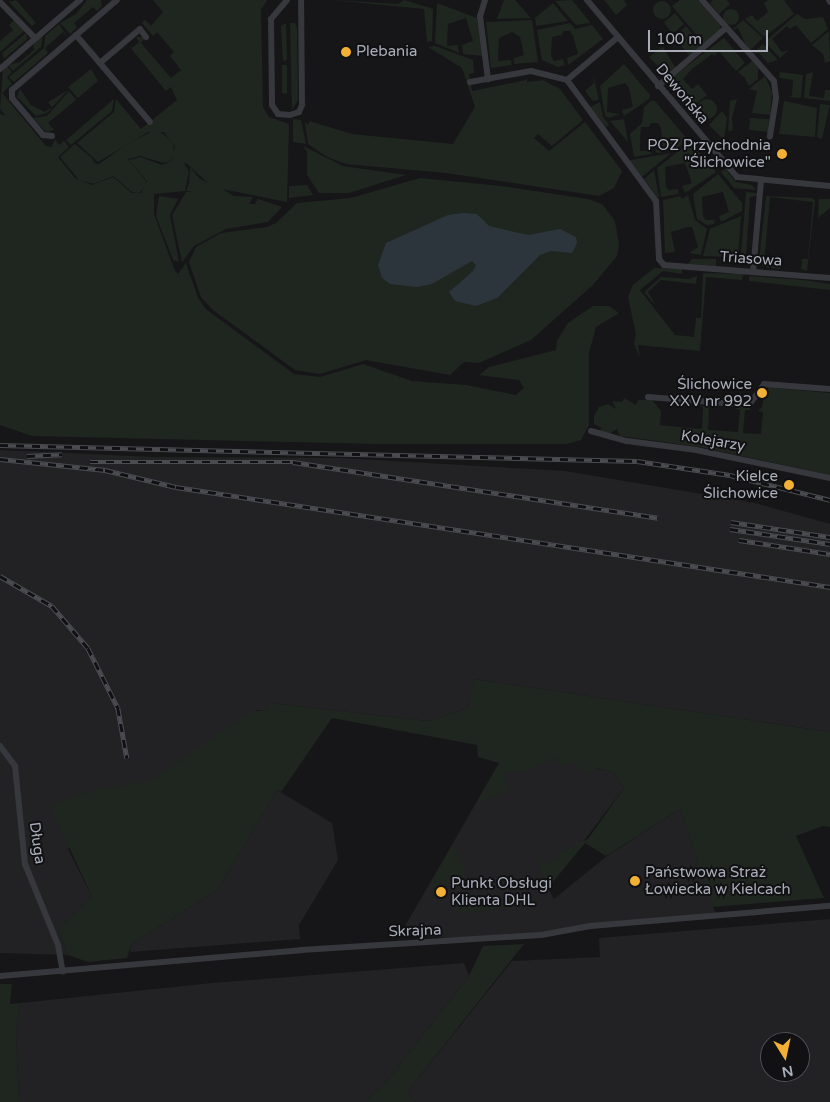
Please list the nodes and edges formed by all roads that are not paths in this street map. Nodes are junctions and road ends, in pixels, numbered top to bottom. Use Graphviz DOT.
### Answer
graph roads {
  1 [pos="80,0"];
  2 [pos="117,0"];
  3 [pos="287,0"];
  4 [pos="301,0"];
  5 [pos="486,0"];
  6 [pos="587,0"];
  7 [pos="702,0"];
  8 [pos="0,2"];
  9 [pos="726,28"];
  10 [pos="76,35"];
  11 [pos="146,37"];
  12 [pos="618,37"];
  13 [pos="35,38"];
  14 [pos="100,63"];
  15 [pos="0,69"];
  16 [pos="488,79"];
  17 [pos="567,80"];
  18 [pos="470,82"];
  19 [pos="658,86"];
  20 [pos="150,122"];
  21 [pos="52,136"];
  22 [pos="770,137"];
  23 [pos="761,181"];
  24 [pos="830,186"];
  25 [pos="753,272"];
  26 [pos="830,278"];
  27 [pos="830,389"];
  28 [pos="648,397"];
  29 [pos="591,431"];
  30 [pos="830,478"];
  31 [pos="0,746"];
  32 [pos="830,906"];
  33 [pos="63,972"];
  34 [pos="0,976"];
  1 -- 13 [label="street"];
  2 -- 10 [label="street"];
  3 -- 4 [label="street"];
  5 -- 16 [label="street"];
  6 -- 12 [label="street, Dewońska"];
  7 -- 9 [label="street"];
  8 -- 13 [label="street"];
  9 -- 19 [label="street"];
  9 -- 22 [label="street"];
  10 -- 14 [label="street"];
  10 -- 21 [label="street"];
  11 -- 14 [label="street"];
  12 -- 17 [label="street"];
  12 -- 19 [label="street, Dewońska"];
  13 -- 15 [label="street"];
  14 -- 20 [label="street"];
  16 -- 17 [label="street"];
  16 -- 18 [label="street"];
  17 -- 25 [label="street, Triasowa"];
  19 -- 23 [label="street, Dewońska"];
  23 -- 24 [label="street, Dewońska"];
  23 -- 25 [label="street"];
  25 -- 26 [label="street, Triasowa"];
  27 -- 28 [label="street"];
  29 -- 30 [label="street, Kolejarzy"];
  31 -- 33 [label="street, Długa"];
  32 -- 33 [label="street, Skrajna"];
  33 -- 34 [label="street, Skrajna"];
}
